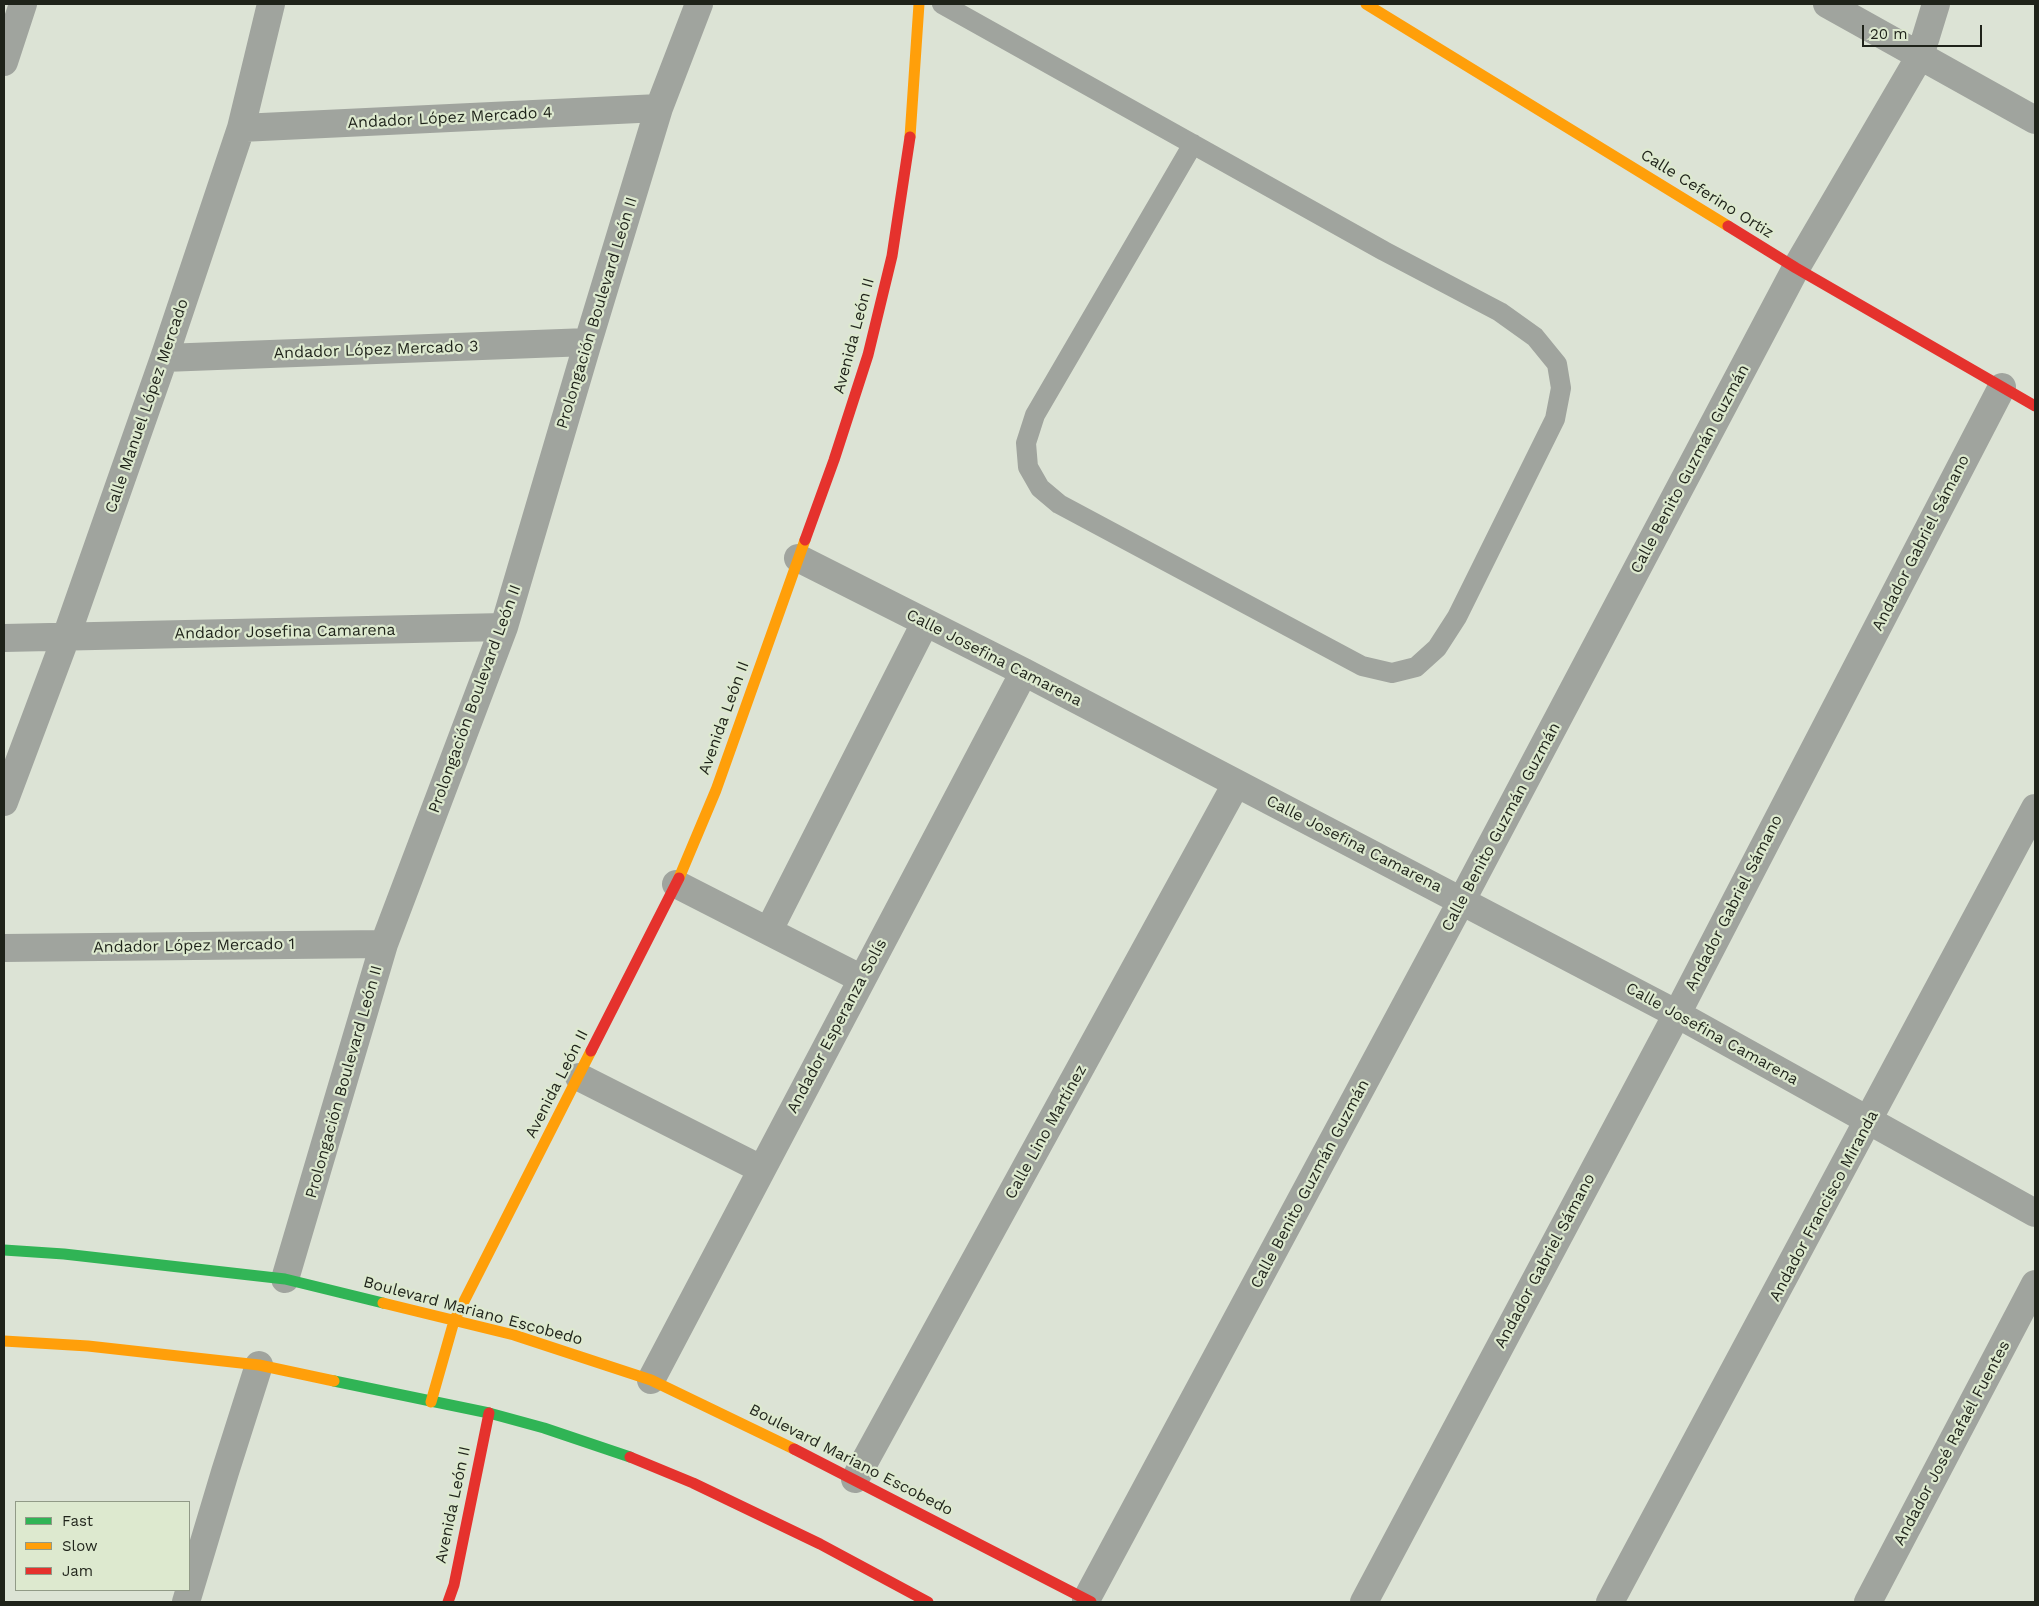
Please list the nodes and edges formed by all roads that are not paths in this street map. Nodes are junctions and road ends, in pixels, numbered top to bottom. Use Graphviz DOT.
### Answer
graph roads {
  1 [pos="23,4"];
  2 [pos="271,4"];
  3 [pos="699,4"];
  4 [pos="919,4"];
  5 [pos="942,4"];
  6 [pos="1366,4"];
  7 [pos="1827,4"];
  8 [pos="1936,4"];
  9 [pos="1920,56"];
  10 [pos="4,62"];
  11 [pos="660,108"];
  12 [pos="2035,120"];
  13 [pos="241,128"];
  14 [pos="1193,144"];
  15 [pos="1796,268"];
  16 [pos="588,342"];
  17 [pos="164,358"];
  18 [pos="2002,387"];
  19 [pos="2035,406"];
  20 [pos="798,558"];
  21 [pos="924,623"];
  22 [pos="504,627"];
  23 [pos="66,637"];
  24 [pos="4,638"];
  25 [pos="1024,672"];
  26 [pos="1236,784"];
  27 [pos="4,802"];
  28 [pos="2035,808"];
  29 [pos="676,884"];
  30 [pos="1462,900"];
  31 [pos="769,930"];
  32 [pos="384,944"];
  33 [pos="4,948"];
  34 [pos="862,978"];
  35 [pos="1677,1014"];
  36 [pos="579,1077"];
  37 [pos="1869,1121"];
  38 [pos="761,1169"];
  39 [pos="2035,1213"];
  40 [pos="4,1250"];
  41 [pos="285,1279"];
  42 [pos="2035,1284"];
  43 [pos="454,1321"];
  44 [pos="4,1341"];
  45 [pos="260,1364"];
  46 [pos="651,1380"];
  47 [pos="431,1402"];
  48 [pos="489,1414"];
  49 [pos="855,1479"];
  50 [pos="190,1589"];
  51 [pos="1089,1601"];
  52 [pos="448,1602"];
  53 [pos="928,1602"];
  54 [pos="1364,1602"];
  55 [pos="1610,1602"];
  56 [pos="1868,1602"];
  1 -- 10 [label="street"];
  2 -- 13 [label="street, Calle Manuel López Mercado"];
  3 -- 11 [label="street, Prolongación Boulevard León II"];
  4 -- 20 [label="street, Avenida León II"];
  5 -- 14 [label="lane"];
  6 -- 15 [label="street, Calle Ceferino Ortiz"];
  7 -- 9 [label="street"];
  8 -- 9 [label="street, Calle Benito Guzmán Guzmán"];
  9 -- 12 [label="street"];
  9 -- 15 [label="street, Calle Benito Guzmán Guzmán"];
  11 -- 13 [label="street, Andador López Mercado 4"];
  11 -- 16 [label="street, Prolongación Boulevard León II"];
  13 -- 17 [label="street, Calle Manuel López Mercado"];
  14 -- 14 [label="lane"];
  15 -- 18 [label="street, Calle Ceferino Ortiz"];
  15 -- 30 [label="street, Calle Benito Guzmán Guzmán"];
  16 -- 17 [label="street, Andador López Mercado 3"];
  16 -- 22 [label="street, Prolongación Boulevard León II"];
  17 -- 23 [label="street, Calle Manuel López Mercado"];
  18 -- 19 [label="street, Calle Ceferino Ortiz"];
  18 -- 35 [label="street, Andador Gabriel Sámano"];
  20 -- 21 [label="street, Calle Josefina Camarena"];
  20 -- 29 [label="street, Avenida León II"];
  21 -- 25 [label="street, Calle Josefina Camarena"];
  21 -- 31 [label="street"];
  22 -- 23 [label="street, Andador Josefina Camarena"];
  22 -- 32 [label="street, Prolongación Boulevard León II"];
  23 -- 24 [label="street"];
  23 -- 27 [label="street, Calle Manuel López Mercado"];
  25 -- 26 [label="street, Calle Josefina Camarena"];
  25 -- 34 [label="street, Andador Esperanza Solís"];
  26 -- 30 [label="street, Calle Josefina Camarena"];
  26 -- 49 [label="street, Calle Lino Martínez"];
  28 -- 37 [label="street, Andador Francisco Miranda"];
  29 -- 31 [label="street"];
  29 -- 36 [label="street, Avenida León II"];
  30 -- 35 [label="street, Calle Josefina Camarena"];
  30 -- 51 [label="street, Calle Benito Guzmán Guzmán"];
  31 -- 34 [label="street"];
  32 -- 33 [label="street, Andador López Mercado 1"];
  32 -- 41 [label="street, Prolongación Boulevard León II"];
  34 -- 38 [label="street, Andador Esperanza Solís"];
  35 -- 37 [label="street, Calle Josefina Camarena"];
  35 -- 54 [label="street, Andador Gabriel Sámano"];
  36 -- 38 [label="street"];
  36 -- 43 [label="street, Avenida León II"];
  37 -- 39 [label="street, Calle Josefina Camarena"];
  37 -- 55 [label="street, Andador Francisco Miranda"];
  38 -- 46 [label="street, Andador Esperanza Solís"];
  40 -- 41 [label="street, Boulevard Mariano Escobedo"];
  41 -- 43 [label="street, Boulevard Mariano Escobedo"];
  42 -- 56 [label="street, Andador José Rafaél Fuentes"];
  43 -- 46 [label="street, Boulevard Mariano Escobedo"];
  43 -- 47 [label="street, Avenida León II"];
  44 -- 45 [label="street"];
  45 -- 47 [label="street"];
  45 -- 50 [label="street"];
  46 -- 49 [label="street, Boulevard Mariano Escobedo"];
  47 -- 48 [label="street"];
  48 -- 52 [label="street, Avenida León II"];
  48 -- 53 [label="street"];
  49 -- 51 [label="street, Boulevard Mariano Escobedo"];
}
